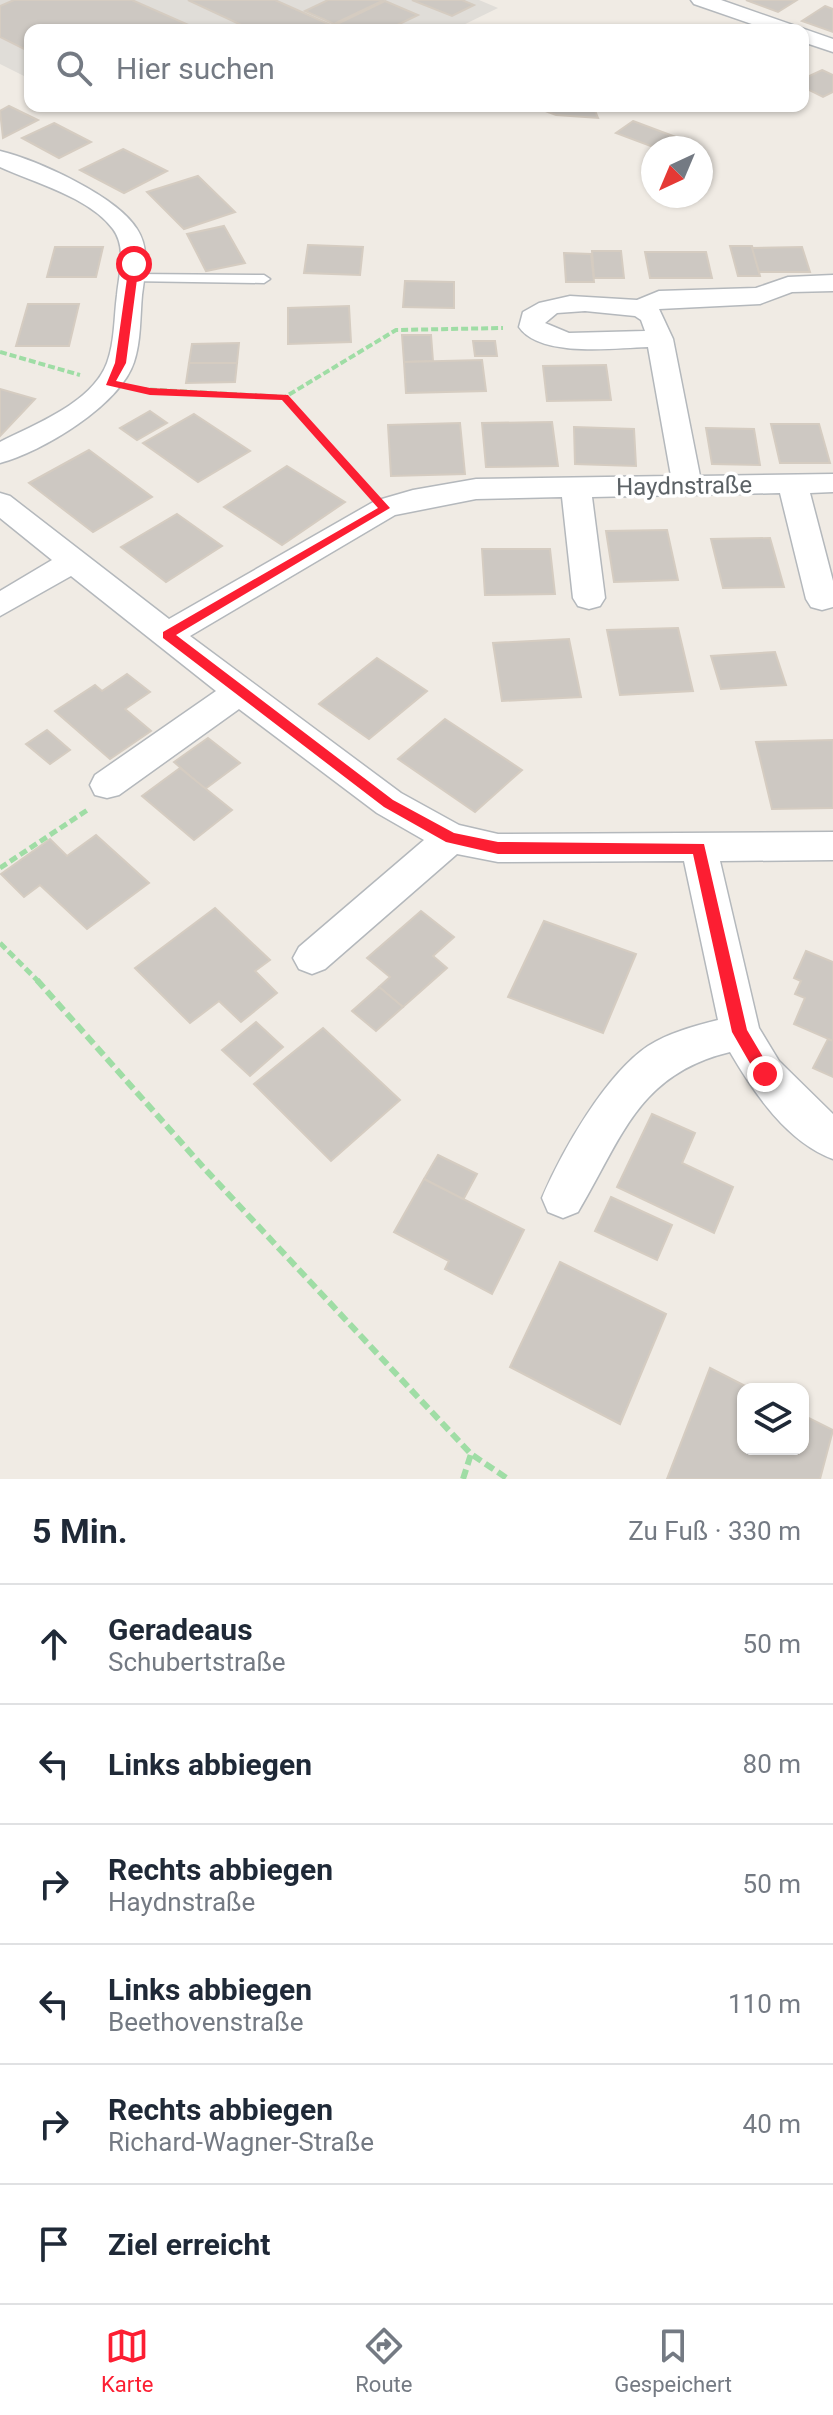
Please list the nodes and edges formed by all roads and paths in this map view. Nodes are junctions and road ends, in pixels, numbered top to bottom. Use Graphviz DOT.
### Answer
graph roads {
  1 [pos="701,0"];
  2 [pos="771,24"];
  3 [pos="809,37"];
  4 [pos="833,46"];
  5 [pos="0,158"];
  6 [pos="132,278"];
  7 [pos="264,279"];
  8 [pos="833,283"];
  9 [pos="641,308"];
  10 [pos="532,327"];
  11 [pos="660,339"];
  12 [pos="0,352"];
  13 [pos="110,383"];
  14 [pos="285,397"];
  15 [pos="0,454"];
  16 [pos="833,483"];
  17 [pos="793,485"];
  18 [pos="687,486"];
  19 [pos="576,488"];
  20 [pos="0,503"];
  21 [pos="385,508"];
  22 [pos="74,560"];
  23 [pos="589,598"];
  24 [pos="822,599"];
  25 [pos="0,605"];
  26 [pos="167,635"];
  27 [pos="239,692"];
  28 [pos="107,785"];
  29 [pos="451,838"];
  30 [pos="833,846"];
  31 [pos="699,848"];
  32 [pos="0,868"];
  33 [pos="0,943"];
  34 [pos="312,958"];
  35 [pos="740,1032"];
  36 [pos="833,1140"];
  37 [pos="563,1198"];
  38 [pos="471,1454"];
  39 [pos="463,1479"];
  40 [pos="508,1479"];
  1 -- 2 [label="street"];
  3 -- 4 [label="street"];
  5 -- 6 [label="street"];
  6 -- 7 [label="lane"];
  6 -- 13 [label="street"];
  8 -- 9 [label="street"];
  9 -- 10 [label="street"];
  9 -- 11 [label="street"];
  10 -- 11 [label="street"];
  10 -- 14 [label="path"];
  11 -- 18 [label="street"];
  12 -- 13 [label="path"];
  13 -- 14 [label="path"];
  13 -- 15 [label="street"];
  14 -- 21 [label="path"];
  16 -- 17 [label="street, Haydnstraße"];
  17 -- 18 [label="street, Haydnstraße"];
  17 -- 24 [label="street"];
  18 -- 19 [label="street, Haydnstraße"];
  19 -- 21 [label="street, Haydnstraße"];
  19 -- 23 [label="street"];
  20 -- 22 [label="street"];
  21 -- 26 [label="street, Haydnstraße"];
  22 -- 25 [label="street"];
  22 -- 26 [label="street"];
  26 -- 27 [label="street"];
  27 -- 28 [label="street"];
  27 -- 29 [label="street"];
  28 -- 32 [label="path"];
  29 -- 31 [label="street"];
  29 -- 34 [label="street"];
  30 -- 31 [label="street"];
  31 -- 35 [label="street"];
  33 -- 38 [label="path"];
  35 -- 36 [label="street"];
  35 -- 37 [label="street"];
  38 -- 39 [label="path"];
  38 -- 40 [label="path"];
}
